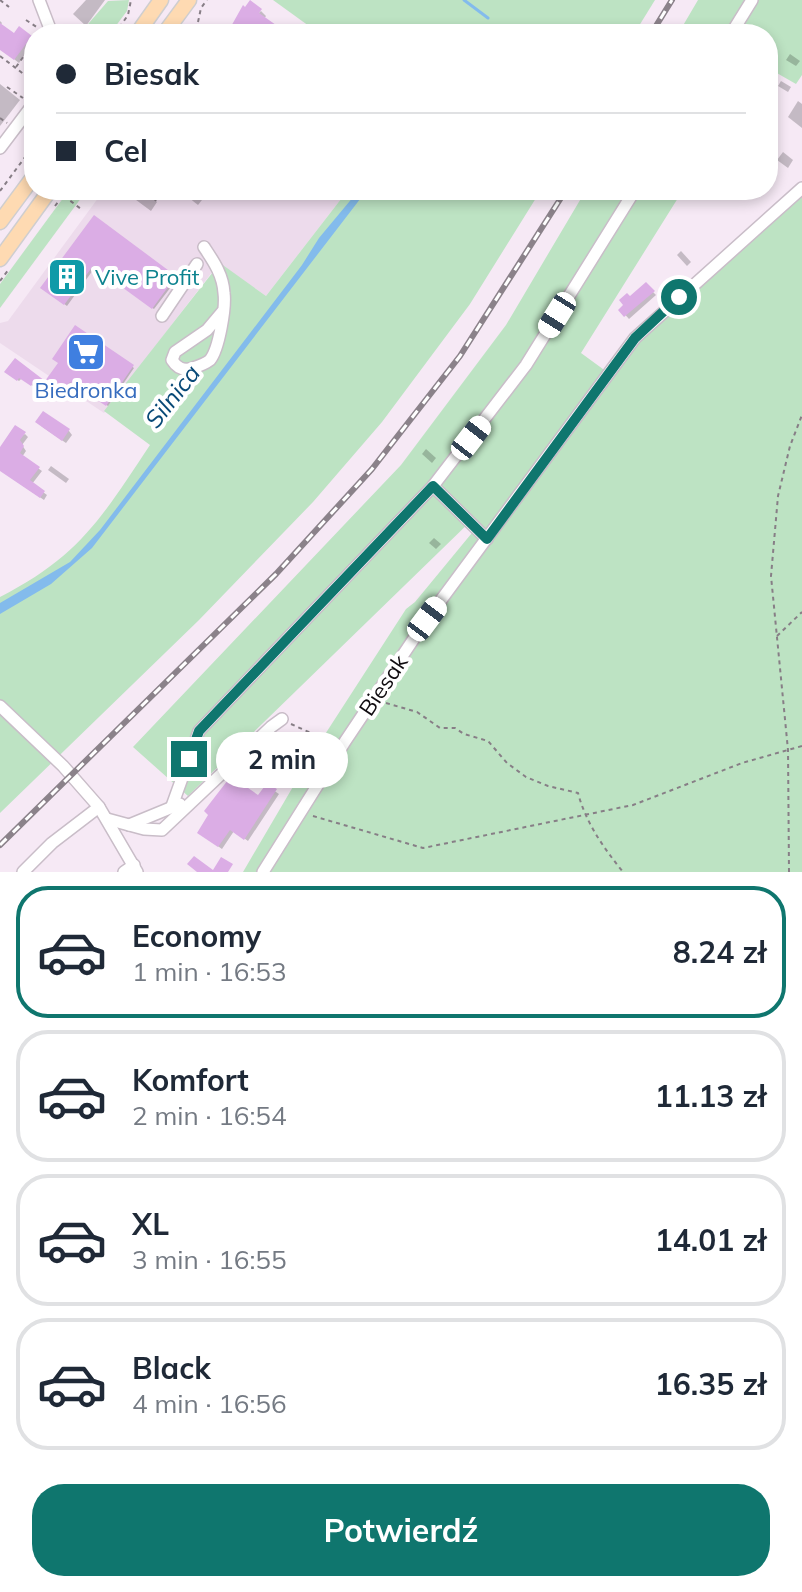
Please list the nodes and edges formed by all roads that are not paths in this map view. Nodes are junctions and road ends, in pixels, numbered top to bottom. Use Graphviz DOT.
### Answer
graph roads {
  1 [pos="39,0"];
  2 [pos="189,0"];
  3 [pos="752,0"];
  4 [pos="159,1"];
  5 [pos="176,18"];
  6 [pos="45,24"];
  7 [pos="138,24"];
  8 [pos="172,24"];
  9 [pos="737,24"];
  10 [pos="24,109"];
  11 [pos="0,148"];
  12 [pos="802,188"];
  13 [pos="24,190"];
  14 [pos="50,200"];
  15 [pos="629,200"];
  16 [pos="0,222"];
  17 [pos="204,247"];
  18 [pos="0,259"];
  19 [pos="197,264"];
  20 [pos="223,311"];
  21 [pos="162,316"];
  22 [pos="433,486"];
  23 [pos="487,539"];
  24 [pos="0,706"];
  25 [pos="280,721"];
  26 [pos="194,802"];
  27 [pos="172,806"];
  28 [pos="99,807"];
  29 [pos="107,819"];
  30 [pos="128,825"];
  31 [pos="132,870"];
  32 [pos="23,872"];
  33 [pos="263,872"];
  1 -- 6 [label="street"];
  2 -- 5 [label="main road"];
  3 -- 9 [label="street"];
  4 -- 5 [label="street"];
  4 -- 7 [label="main road"];
  5 -- 8 [label="main road"];
  10 -- 11 [label="street"];
  12 -- 23 [label="street, Biesak"];
  13 -- 16 [label="main road"];
  14 -- 18 [label="main road"];
  15 -- 22 [label="street"];
  17 -- 20 [label="street"];
  19 -- 21 [label="street"];
  20 -- 20 [label="street"];
  22 -- 23 [label="street"];
  22 -- 27 [label="street"];
  23 -- 33 [label="street, Biesak"];
  24 -- 28 [label="street"];
  25 -- 26 [label="street"];
  26 -- 27 [label="street"];
  26 -- 30 [label="street"];
  27 -- 30 [label="street"];
  28 -- 29 [label="street"];
  28 -- 32 [label="street"];
  29 -- 30 [label="street"];
  29 -- 31 [label="street"];
}
